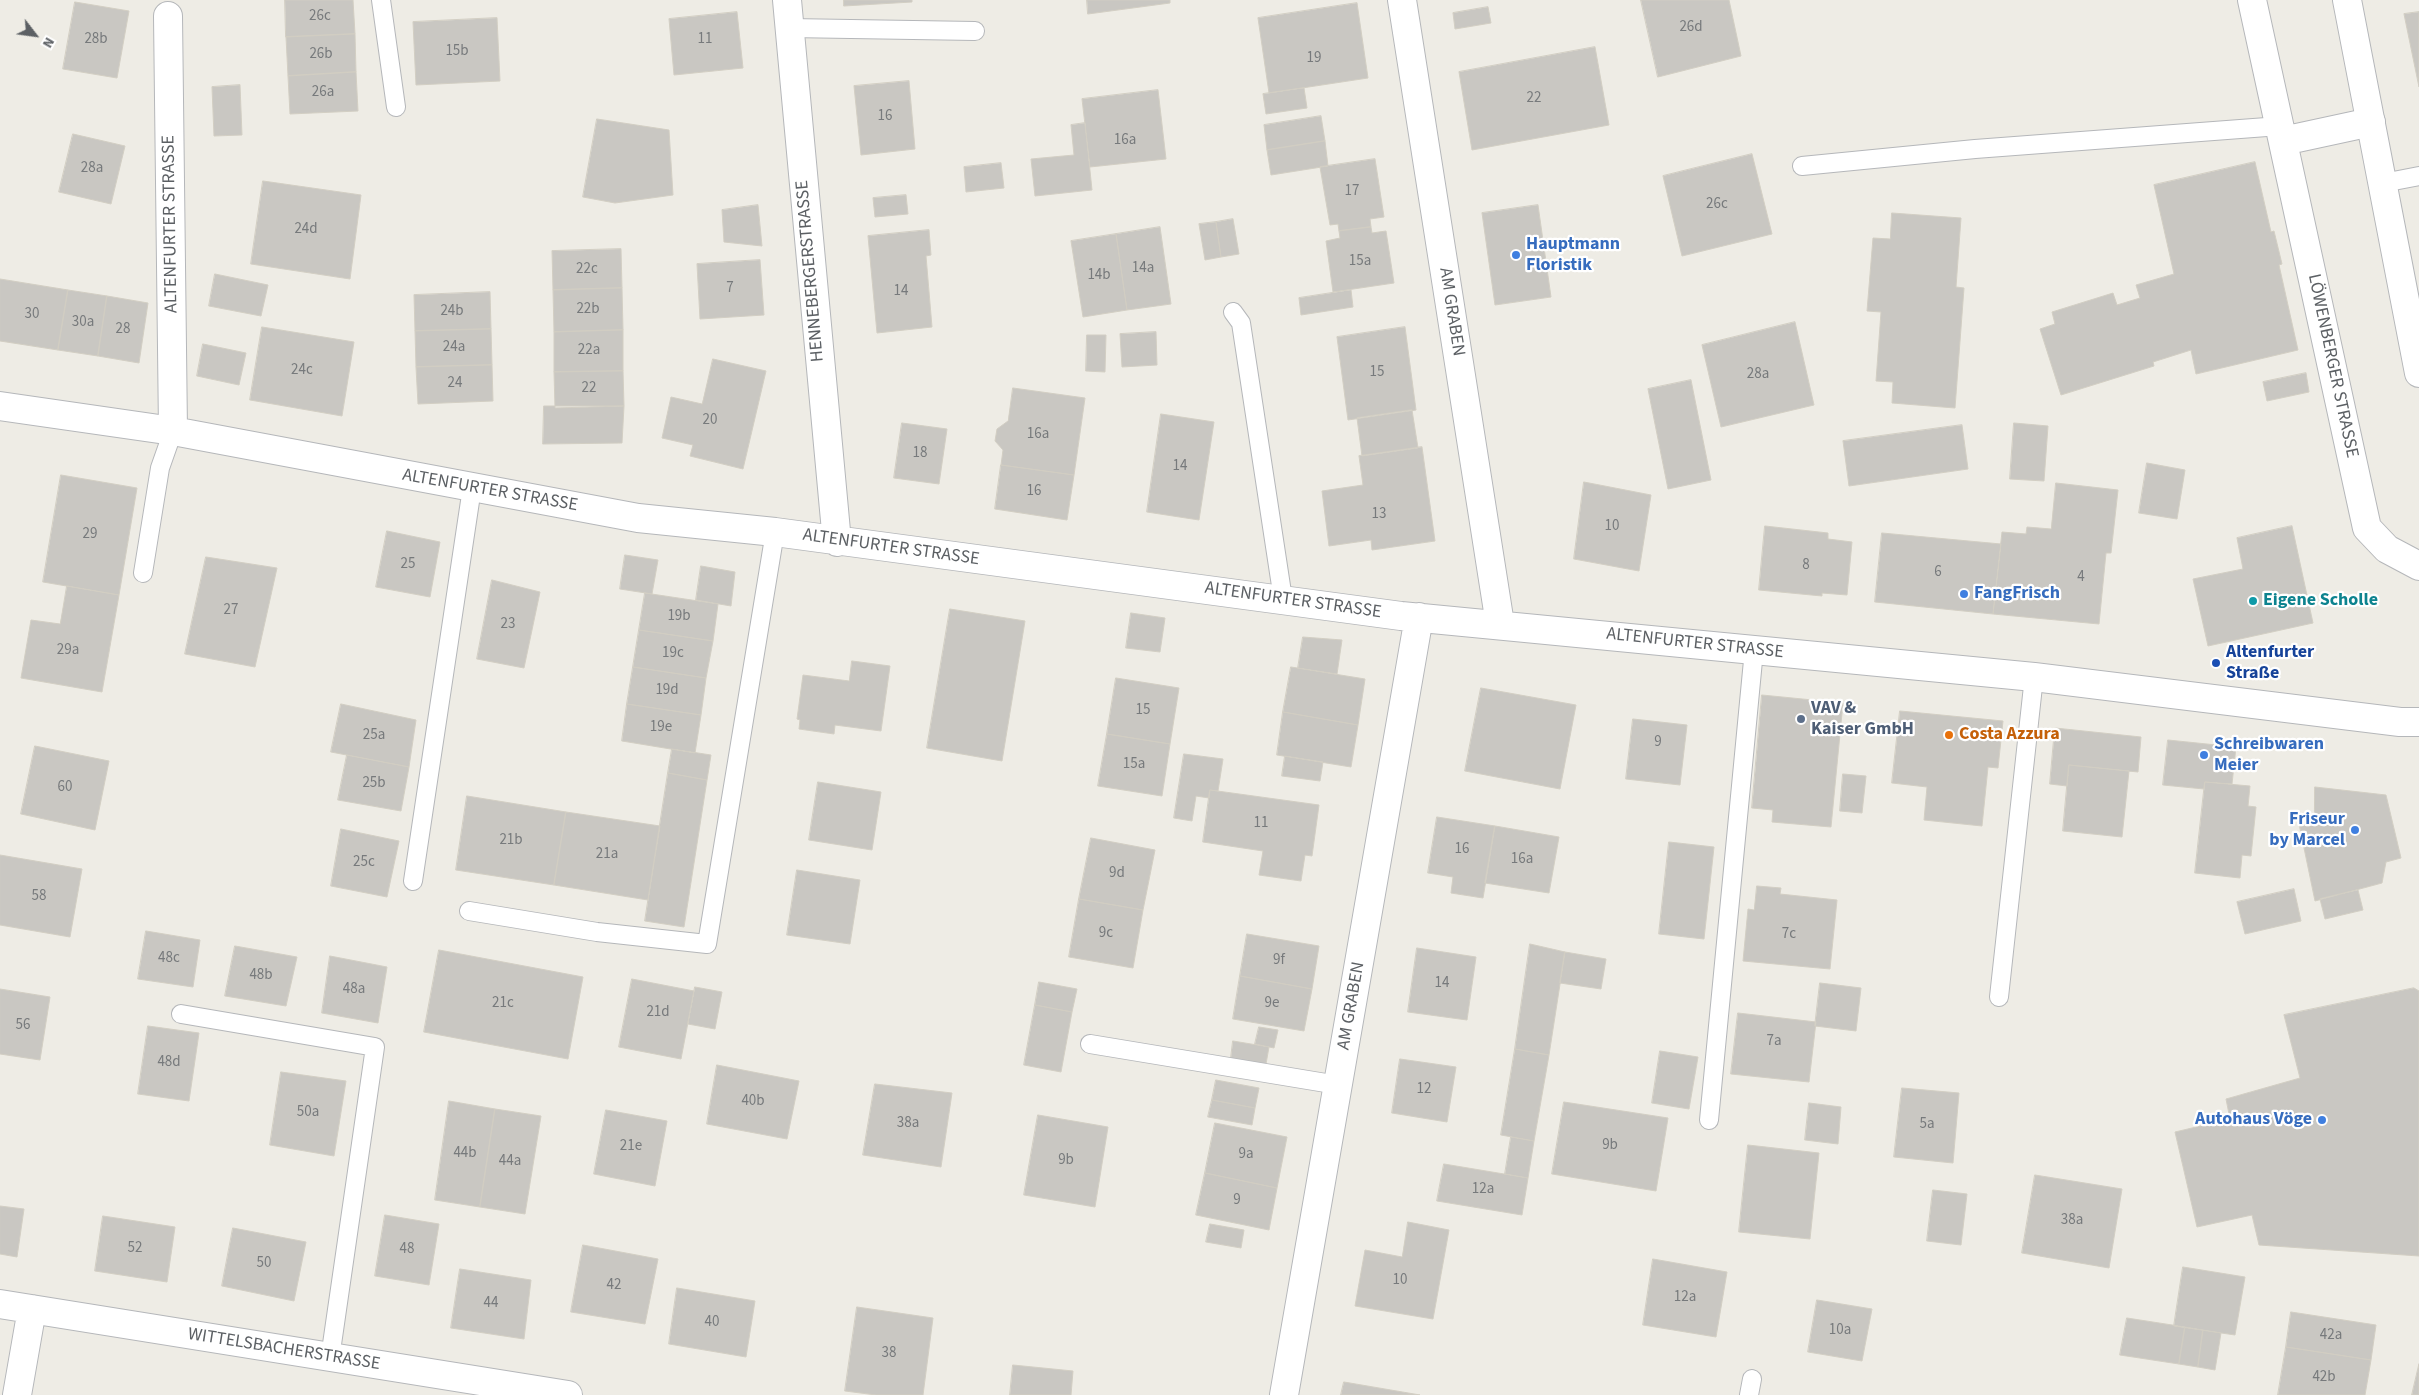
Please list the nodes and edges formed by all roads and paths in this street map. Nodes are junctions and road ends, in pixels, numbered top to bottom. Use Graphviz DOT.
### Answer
graph roads {
  1 [pos="381,0"];
  2 [pos="787,0"];
  3 [pos="1402,0"];
  4 [pos="2252,0"];
  5 [pos="2347,0"];
  6 [pos="168,16"];
  7 [pos="789,28"];
  8 [pos="975,31"];
  9 [pos="396,107"];
  10 [pos="2371,122"];
  11 [pos="2281,133"];
  12 [pos="1802,166"];
  13 [pos="2419,176"];
  14 [pos="2383,183"];
  15 [pos="1233,312"];
  16 [pos="2419,373"];
  17 [pos="0,406"];
  18 [pos="173,431"];
  19 [pos="472,488"];
  20 [pos="775,532"];
  21 [pos="837,542"];
  22 [pos="2419,566"];
  23 [pos="143,573"];
  24 [pos="1283,599"];
  25 [pos="1419,617"];
  26 [pos="1500,624"];
  27 [pos="1754,650"];
  28 [pos="2034,677"];
  29 [pos="2419,722"];
  30 [pos="413,881"];
  31 [pos="469,911"];
  32 [pos="1999,997"];
  33 [pos="181,1014"];
  34 [pos="1090,1044"];
  35 [pos="1338,1085"];
  36 [pos="1709,1120"];
  37 [pos="0,1304"];
  38 [pos="32,1309"];
  39 [pos="330,1358"];
  40 [pos="17,1395"];
  41 [pos="568,1395"];
  42 [pos="1284,1395"];
  1 -- 9 [label="lane"];
  2 -- 7 [label="street, HENNEBERGERSTRASSE"];
  3 -- 26 [label="street, AM GRABEN"];
  4 -- 11 [label="street, LÖWENBERGER STRASSE"];
  5 -- 10 [label="street"];
  6 -- 18 [label="street, ALTENFURTER STRASSE"];
  7 -- 8 [label="lane"];
  7 -- 21 [label="street, HENNEBERGERSTRASSE"];
  10 -- 11 [label="street"];
  10 -- 14 [label="street"];
  11 -- 12 [label="lane"];
  11 -- 22 [label="street, LÖWENBERGER STRASSE"];
  13 -- 14 [label="lane"];
  14 -- 16 [label="street"];
  15 -- 24 [label="lane"];
  17 -- 18 [label="street, ALTENFURTER STRASSE"];
  18 -- 19 [label="street, ALTENFURTER STRASSE"];
  18 -- 23 [label="lane"];
  19 -- 20 [label="street, ALTENFURTER STRASSE"];
  19 -- 30 [label="lane"];
  20 -- 21 [label="street, ALTENFURTER STRASSE"];
  20 -- 31 [label="lane"];
  21 -- 24 [label="street, ALTENFURTER STRASSE"];
  24 -- 25 [label="street, ALTENFURTER STRASSE"];
  25 -- 26 [label="street, ALTENFURTER STRASSE"];
  25 -- 35 [label="street, AM GRABEN"];
  26 -- 27 [label="street, ALTENFURTER STRASSE"];
  27 -- 28 [label="street, ALTENFURTER STRASSE"];
  27 -- 36 [label="lane"];
  28 -- 29 [label="street, ALTENFURTER STRASSE"];
  28 -- 32 [label="lane"];
  33 -- 39 [label="lane"];
  34 -- 35 [label="lane"];
  35 -- 42 [label="street, AM GRABEN"];
  37 -- 38 [label="street, WITTELSBACHERSTRASSE"];
  38 -- 39 [label="street, WITTELSBACHERSTRASSE"];
  38 -- 40 [label="street"];
  39 -- 41 [label="street, WITTELSBACHERSTRASSE"];
}
